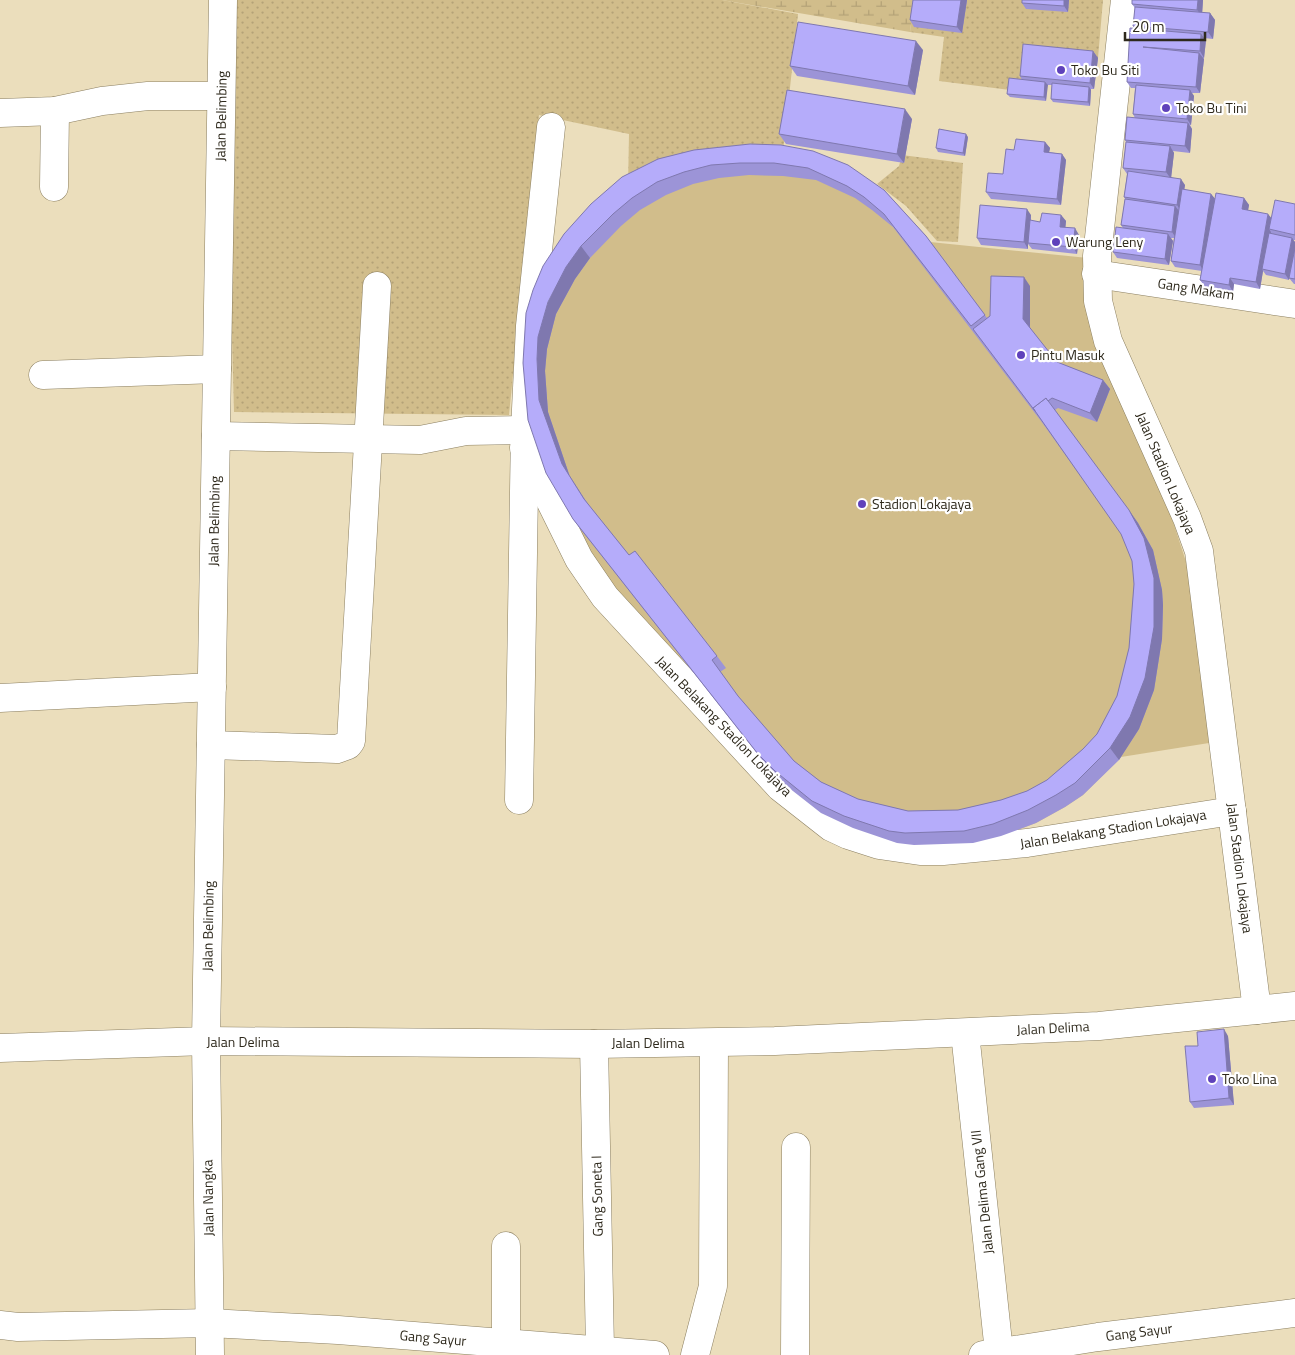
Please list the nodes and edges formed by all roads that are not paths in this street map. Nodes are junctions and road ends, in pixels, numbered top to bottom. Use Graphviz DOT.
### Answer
graph roads {
  1 [pos="223,0"];
  2 [pos="1126,0"];
  3 [pos="221,96"];
  4 [pos="55,111"];
  5 [pos="0,113"];
  6 [pos="551,127"];
  7 [pos="54,187"];
  8 [pos="1096,274"];
  9 [pos="377,286"];
  10 [pos="1295,304"];
  11 [pos="217,369"];
  12 [pos="43,375"];
  13 [pos="216,436"];
  14 [pos="368,439"];
  15 [pos="524,439"];
  16 [pos="212,687"];
  17 [pos="0,698"];
  18 [pos="211,745"];
  19 [pos="520,800"];
  20 [pos="1232,811"];
  21 [pos="1295,1006"];
  22 [pos="1257,1010"];
  23 [pos="965,1032"];
  24 [pos="206,1042"];
  25 [pos="714,1042"];
  26 [pos="594,1044"];
  27 [pos="0,1048"];
  28 [pos="796,1147"];
  29 [pos="506,1246"];
  30 [pos="1295,1314"];
  31 [pos="210,1323"];
  32 [pos="0,1325"];
  33 [pos="506,1343"];
  34 [pos="600,1349"];
  35 [pos="991,1354"];
  36 [pos="210,1355"];
  37 [pos="655,1355"];
  38 [pos="695,1355"];
  39 [pos="795,1355"];
  1 -- 3 [label="street, Jalan Belimbing"];
  2 -- 8 [label="street, Jalan Stadion Lokajaya"];
  3 -- 4 [label="street"];
  3 -- 11 [label="street, Jalan Belimbing"];
  4 -- 5 [label="street"];
  4 -- 7 [label="street"];
  6 -- 15 [label="street, Jalan Belakang Stadion Lokajaya"];
  8 -- 10 [label="street, Gang Makam"];
  8 -- 20 [label="street, Jalan Stadion Lokajaya"];
  9 -- 14 [label="street"];
  11 -- 12 [label="street"];
  11 -- 13 [label="street, Jalan Belimbing"];
  13 -- 14 [label="street"];
  13 -- 16 [label="street, Jalan Belimbing"];
  14 -- 15 [label="street"];
  14 -- 18 [label="street"];
  15 -- 19 [label="street, Jalan Belakang Stadion Lokajaya"];
  15 -- 20 [label="street, Jalan Belakang Stadion Lokajaya"];
  16 -- 17 [label="street"];
  16 -- 18 [label="street, Jalan Belimbing"];
  18 -- 24 [label="street, Jalan Belimbing"];
  20 -- 22 [label="street, Jalan Stadion Lokajaya"];
  21 -- 22 [label="street, Jalan Delima"];
  22 -- 23 [label="street, Jalan Delima"];
  23 -- 25 [label="street, Jalan Delima"];
  23 -- 35 [label="street, Jalan Delima Gang VII"];
  24 -- 26 [label="street, Jalan Delima"];
  24 -- 27 [label="street, Jalan Delima"];
  24 -- 31 [label="street, Jalan Nangka"];
  25 -- 26 [label="street, Jalan Delima"];
  25 -- 38 [label="street"];
  26 -- 34 [label="street, Gang Soneta I"];
  28 -- 39 [label="street"];
  29 -- 33 [label="street"];
  30 -- 35 [label="street, Gang Sayur"];
  31 -- 32 [label="street, Gang Sayur"];
  31 -- 33 [label="street, Gang Sayur"];
  31 -- 36 [label="street, Jalan Nangka"];
  33 -- 34 [label="street, Gang Sayur"];
  34 -- 37 [label="street, Gang Sayur"];
}
